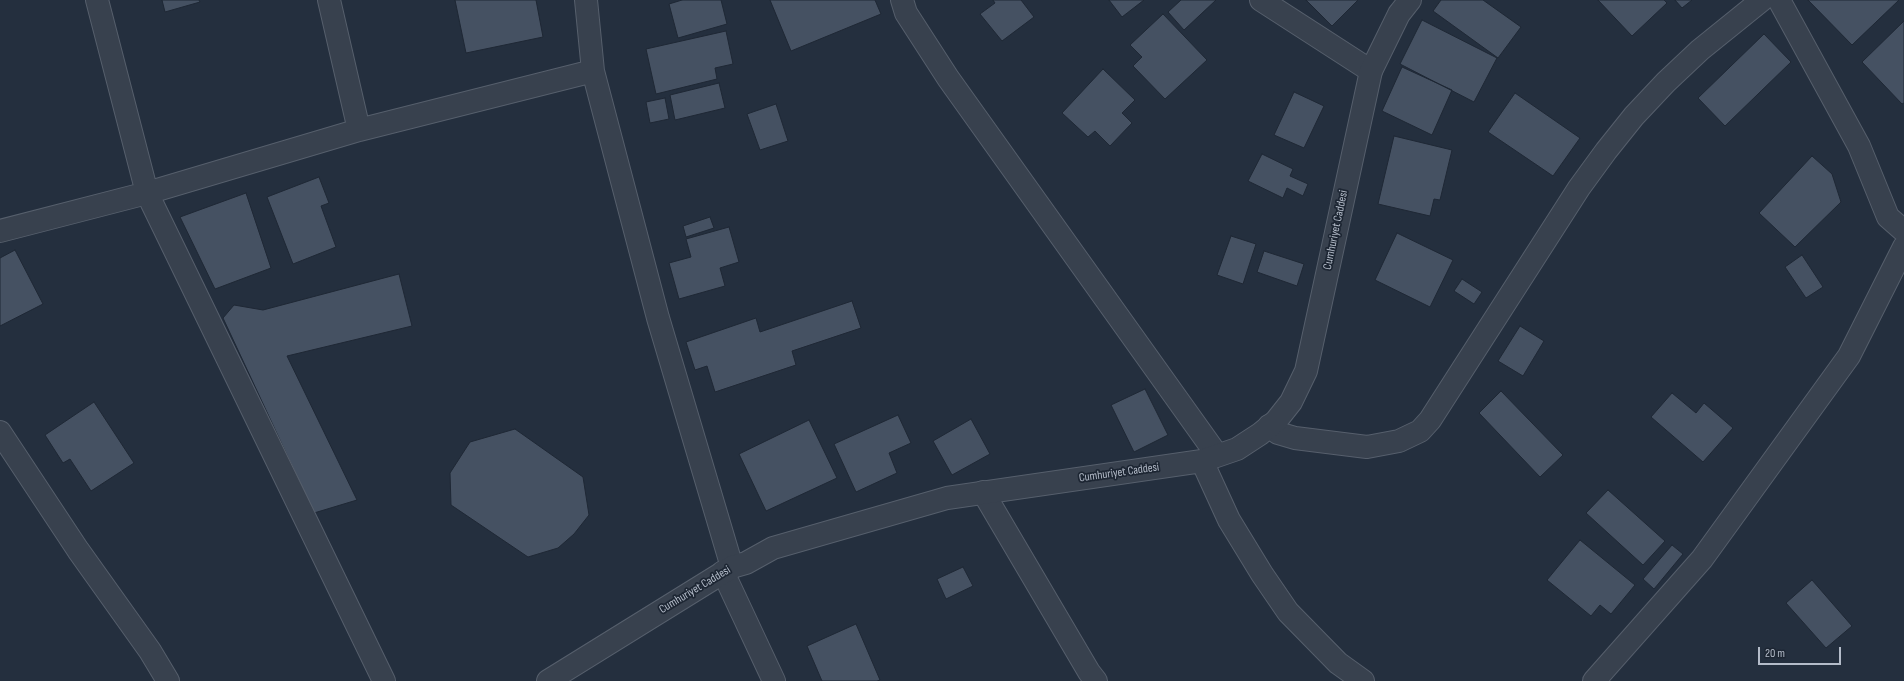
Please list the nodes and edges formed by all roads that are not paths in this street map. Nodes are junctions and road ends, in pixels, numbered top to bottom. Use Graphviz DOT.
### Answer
graph roads {
  1 [pos="97,0"];
  2 [pos="329,0"];
  3 [pos="586,0"];
  4 [pos="902,0"];
  5 [pos="1261,0"];
  6 [pos="1410,0"];
  7 [pos="1762,0"];
  8 [pos="1779,0"];
  9 [pos="593,71"];
  10 [pos="1371,71"];
  11 [pos="359,130"];
  12 [pos="147,193"];
  13 [pos="0,231"];
  14 [pos="1904,231"];
  15 [pos="1904,247"];
  16 [pos="1270,426"];
  17 [pos="0,432"];
  18 [pos="1210,458"];
  19 [pos="983,492"];
  20 [pos="727,570"];
  21 [pos="168,681"];
  22 [pos="384,681"];
  23 [pos="548,681"];
  24 [pos="774,681"];
  25 [pos="1096,681"];
  26 [pos="1363,681"];
  27 [pos="1594,681"];
  1 -- 12 [label="street"];
  2 -- 11 [label="street"];
  3 -- 9 [label="street"];
  4 -- 18 [label="street"];
  5 -- 10 [label="street"];
  6 -- 10 [label="street, Cumhuriyet Caddesi"];
  7 -- 16 [label="street"];
  8 -- 14 [label="street"];
  9 -- 11 [label="street"];
  9 -- 20 [label="street"];
  10 -- 16 [label="street, Cumhuriyet Caddesi"];
  11 -- 12 [label="street"];
  12 -- 13 [label="street"];
  12 -- 22 [label="street"];
  15 -- 27 [label="street"];
  16 -- 18 [label="street, Cumhuriyet Caddesi"];
  17 -- 21 [label="street"];
  18 -- 19 [label="street, Cumhuriyet Caddesi"];
  18 -- 26 [label="street"];
  19 -- 20 [label="street, Cumhuriyet Caddesi"];
  19 -- 25 [label="street"];
  20 -- 23 [label="street, Cumhuriyet Caddesi"];
  20 -- 24 [label="street"];
}
